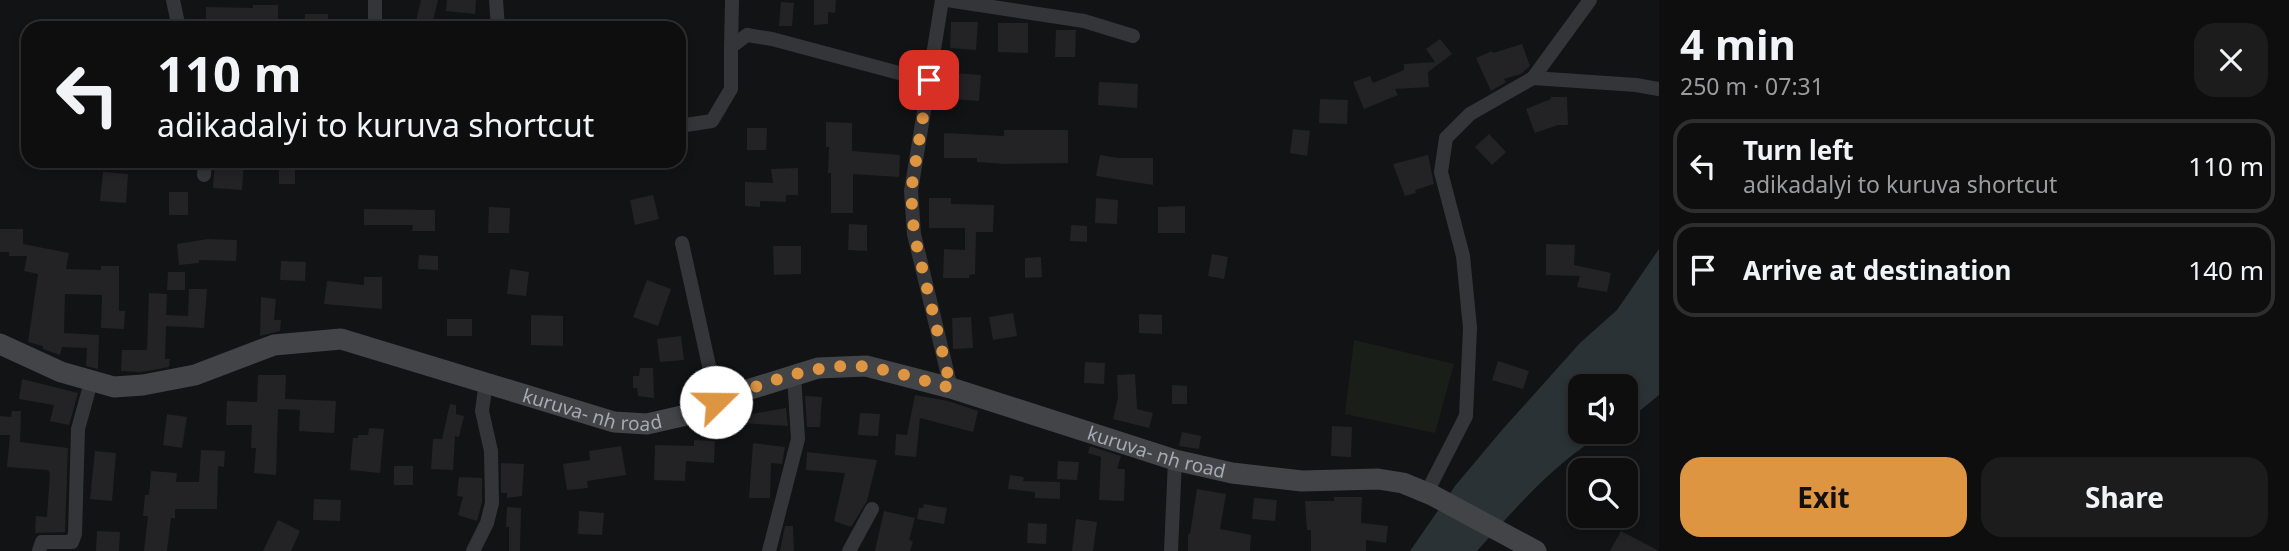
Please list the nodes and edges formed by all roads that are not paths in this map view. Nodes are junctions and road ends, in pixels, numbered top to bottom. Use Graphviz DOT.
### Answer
graph roads {
  1 [pos="173,0"];
  2 [pos="375,0"];
  3 [pos="496,0"];
  4 [pos="732,0"];
  5 [pos="945,0"];
  6 [pos="1590,0"];
  7 [pos="178,21"];
  8 [pos="375,21"];
  9 [pos="498,21"];
  10 [pos="1133,36"];
  11 [pos="731,47"];
  12 [pos="1533,78"];
  13 [pos="929,80"];
  14 [pos="1659,89"];
  15 [pos="686,125"];
  16 [pos="682,243"];
  17 [pos="0,344"];
  18 [pos="794,376"];
  19 [pos="91,382"];
  20 [pos="486,382"];
  21 [pos="951,388"];
  22 [pos="716,402"];
  23 [pos="1175,460"];
  24 [pos="1429,494"];
  25 [pos="872,509"];
  26 [pos="39,551"];
  27 [pos="473,551"];
  28 [pos="769,551"];
  29 [pos="849,551"];
  30 [pos="1171,551"];
  31 [pos="1536,551"];
  1 -- 7 [label="street"];
  2 -- 8 [label="street"];
  3 -- 9 [label="street"];
  4 -- 11 [label="street"];
  5 -- 10 [label="street"];
  5 -- 13 [label="street"];
  6 -- 12 [label="street"];
  11 -- 13 [label="street"];
  11 -- 15 [label="street"];
  12 -- 14 [label="street"];
  12 -- 24 [label="street"];
  13 -- 21 [label="street"];
  16 -- 22 [label="street"];
  17 -- 19 [label="main road, kuruva- nh road"];
  18 -- 21 [label="main road, kuruva- nh road"];
  18 -- 22 [label="main road, kuruva- nh road"];
  18 -- 28 [label="street"];
  19 -- 20 [label="main road, kuruva- nh road"];
  19 -- 26 [label="street"];
  20 -- 22 [label="main road, kuruva- nh road"];
  20 -- 27 [label="street"];
  21 -- 23 [label="main road, kuruva- nh road"];
  23 -- 24 [label="main road, kuruva- nh road"];
  23 -- 30 [label="street"];
  24 -- 31 [label="main road, kuruva- nh road"];
  25 -- 29 [label="street"];
}
